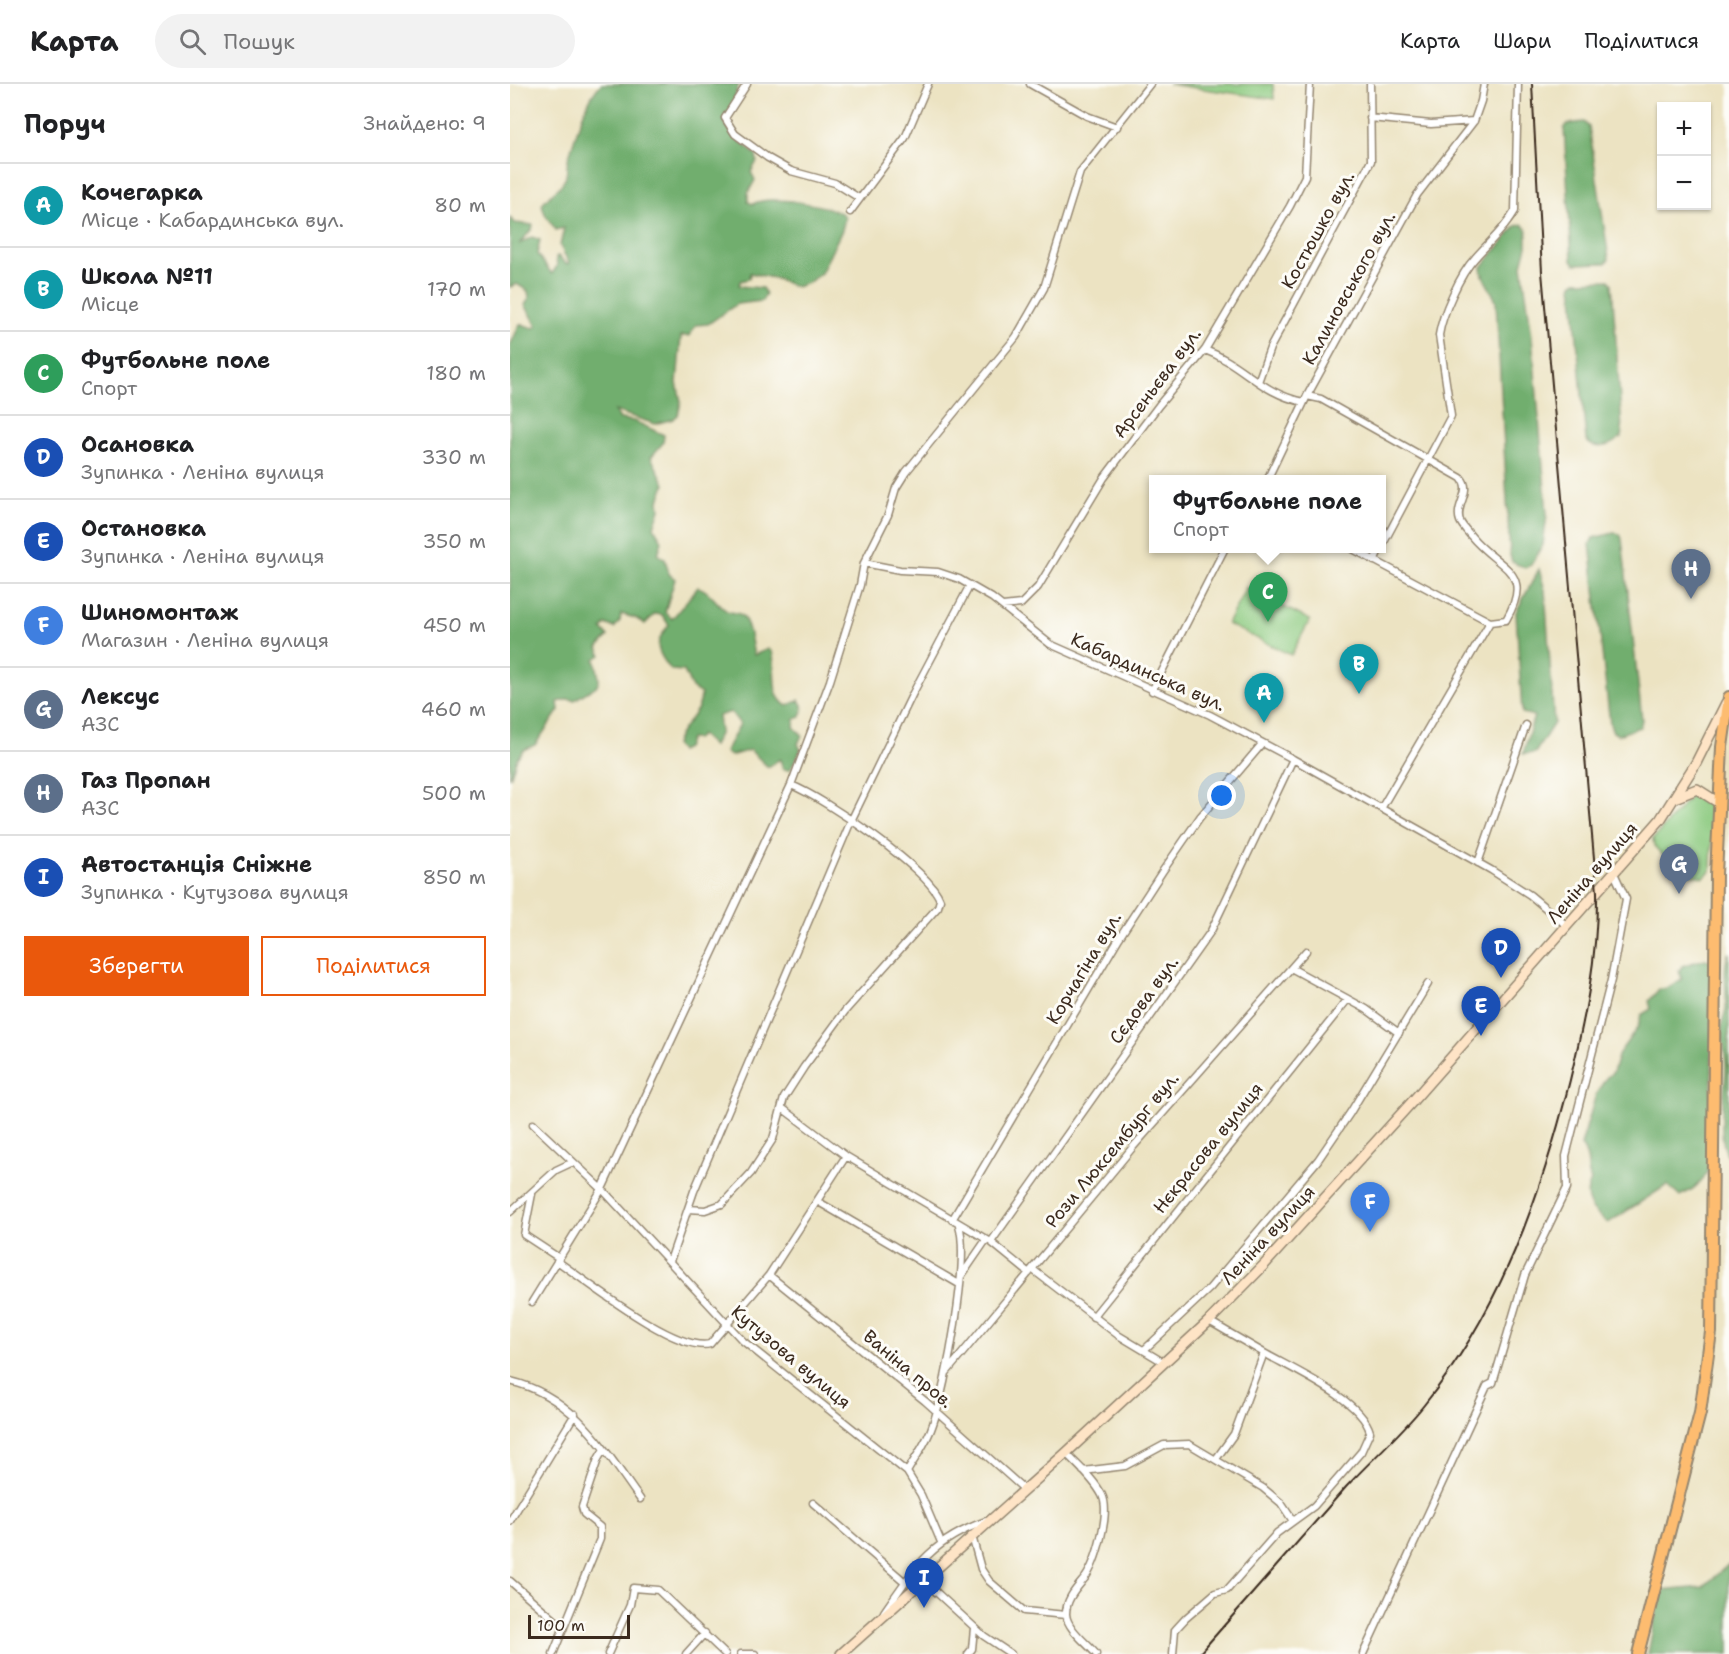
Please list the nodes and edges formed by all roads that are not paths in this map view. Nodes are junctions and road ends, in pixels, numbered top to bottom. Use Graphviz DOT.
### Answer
graph roads {
  1 [pos="747,84"];
  2 [pos="928,84"];
  3 [pos="1030,84"];
  4 [pos="1150,84"];
  5 [pos="1310,84"];
  6 [pos="1370,84"];
  7 [pos="1484,84"];
  8 [pos="1518,84"];
  9 [pos="1370,118"];
  10 [pos="1474,122"];
  11 [pos="1117,127"];
  12 [pos="859,198"];
  13 [pos="850,212"];
  14 [pos="1205,350"];
  15 [pos="1258,382"];
  16 [pos="1306,399"];
  17 [pos="1429,460"];
  18 [pos="1269,475"];
  19 [pos="1386,538"];
  20 [pos="1223,553"];
  21 [pos="1359,553"];
  22 [pos="1378,553"];
  23 [pos="1374,561"];
  24 [pos="864,563"];
  25 [pos="970,585"];
  26 [pos="1003,606"];
  27 [pos="1490,622"];
  28 [pos="1152,691"];
  29 [pos="1729,696"];
  30 [pos="1526,724"];
  31 [pos="1262,744"];
  32 [pos="1293,759"];
  33 [pos="791,784"];
  34 [pos="1677,797"];
  35 [pos="1719,803"];
  36 [pos="1382,807"];
  37 [pos="851,821"];
  38 [pos="1478,863"];
  39 [pos="1614,873"];
  40 [pos="1567,926"];
  41 [pos="1306,951"];
  42 [pos="1291,968"];
  43 [pos="1428,984"];
  44 [pos="1348,999"];
  45 [pos="1399,1033"];
  46 [pos="782,1108"];
  47 [pos="533,1124"];
  48 [pos="846,1156"];
  49 [pos="573,1162"];
  50 [pos="602,1189"];
  51 [pos="532,1194"];
  52 [pos="817,1201"];
  53 [pos="688,1209"];
  54 [pos="510,1212"];
  55 [pos="952,1220"];
  56 [pos="959,1225"];
  57 [pos="988,1241"];
  58 [pos="558,1260"];
  59 [pos="670,1261"];
  60 [pos="1030,1270"];
  61 [pos="769,1275"];
  62 [pos="960,1281"];
  63 [pos="532,1302"];
  64 [pos="1093,1317"];
  65 [pos="1209,1321"];
  66 [pos="726,1326"];
  67 [pos="1144,1350"];
  68 [pos="1264,1353"];
  69 [pos="1163,1362"];
  70 [pos="946,1373"];
  71 [pos="510,1381"];
  72 [pos="937,1411"];
  73 [pos="575,1414"];
  74 [pos="604,1449"];
  75 [pos="1066,1453"];
  76 [pos="1216,1459"];
  77 [pos="907,1472"];
  78 [pos="1083,1472"];
  79 [pos="1025,1490"];
  80 [pos="640,1499"];
  81 [pos="813,1503"];
  82 [pos="992,1519"];
  83 [pos="510,1521"];
  84 [pos="1293,1521"];
  85 [pos="972,1536"];
  86 [pos="941,1542"];
  87 [pos="922,1580"];
  88 [pos="510,1581"];
  89 [pos="905,1582"];
  90 [pos="1066,1615"];
  91 [pos="879,1620"];
  92 [pos="563,1627"];
  93 [pos="974,1628"];
  94 [pos="705,1633"];
  95 [pos="553,1654"];
  96 [pos="608,1654"];
  97 [pos="686,1654"];
  98 [pos="725,1654"];
  99 [pos="741,1654"];
  100 [pos="755,1654"];
  101 [pos="841,1654"];
  102 [pos="968,1654"];
  103 [pos="1011,1654"];
  104 [pos="1096,1654"];
  105 [pos="1173,1654"];
  106 [pos="1363,1654"];
  107 [pos="1638,1654"];
  1 -- 12 [label="street"];
  2 -- 12 [label="street"];
  3 -- 11 [label="street"];
  4 -- 11 [label="street"];
  5 -- 14 [label="street, Арсеньєва вул."];
  6 -- 9 [label="street, Костюшко вул."];
  7 -- 10 [label="street"];
  8 -- 17 [label="street"];
  9 -- 10 [label="street"];
  9 -- 15 [label="street, Костюшко вул."];
  10 -- 16 [label="street, Калиновського вул."];
  11 -- 24 [label="street"];
  12 -- 13 [label="street"];
  14 -- 15 [label="street"];
  14 -- 26 [label="street, Арсеньєва вул."];
  15 -- 16 [label="street"];
  16 -- 17 [label="street"];
  16 -- 18 [label="street, Калиновського вул."];
  17 -- 19 [label="street"];
  17 -- 27 [label="street"];
  20 -- 28 [label="street"];
  21 -- 23 [label="street"];
  22 -- 23 [label="street"];
  23 -- 27 [label="street"];
  24 -- 25 [label="street, Кабардинська вул."];
  24 -- 33 [label="street"];
  25 -- 26 [label="street, Кабардинська вул."];
  25 -- 37 [label="street"];
  26 -- 28 [label="street, Кабардинська вул."];
  27 -- 36 [label="street"];
  28 -- 31 [label="street, Кабардинська вул."];
  29 -- 34 [label="main road, Леніна вулиця"];
  29 -- 35 [label="main road"];
  30 -- 38 [label="street"];
  31 -- 32 [label="street, Кабардинська вул."];
  31 -- 55 [label="street, Корчагіна вул."];
  32 -- 36 [label="street, Кабардинська вул."];
  32 -- 57 [label="street, Сєдова вул."];
  33 -- 37 [label="street"];
  33 -- 50 [label="street"];
  34 -- 35 [label="main road"];
  34 -- 39 [label="main road, Леніна вулиця"];
  35 -- 107 [label="main road"];
  36 -- 38 [label="street, Кабардинська вул."];
  37 -- 46 [label="street"];
  37 -- 53 [label="street"];
  38 -- 40 [label="street, Кабардинська вул."];
  39 -- 40 [label="main road, Леніна вулиця"];
  39 -- 106 [label="street"];
  40 -- 65 [label="main road, Леніна вулиця"];
  41 -- 42 [label="street, Рози Люксембург вул."];
  42 -- 44 [label="street"];
  42 -- 60 [label="street, Рози Люксембург вул."];
  43 -- 45 [label="street"];
  44 -- 45 [label="street"];
  44 -- 64 [label="street, Нєкрасова вулиця"];
  45 -- 67 [label="street"];
  46 -- 48 [label="street"];
  46 -- 53 [label="street"];
  47 -- 49 [label="street, Кутузова вулиця"];
  48 -- 52 [label="street"];
  48 -- 55 [label="street"];
  49 -- 50 [label="street, Кутузова вулиця"];
  49 -- 51 [label="street"];
  50 -- 58 [label="street"];
  50 -- 59 [label="street, Кутузова вулиця"];
  51 -- 54 [label="street"];
  51 -- 58 [label="street"];
  52 -- 61 [label="street"];
  52 -- 62 [label="street"];
  53 -- 59 [label="street"];
  55 -- 56 [label="street"];
  56 -- 57 [label="street"];
  56 -- 62 [label="street"];
  57 -- 60 [label="street"];
  57 -- 62 [label="street, Сєдова вул."];
  58 -- 63 [label="street"];
  58 -- 66 [label="street"];
  59 -- 66 [label="street, Кутузова вулиця"];
  60 -- 64 [label="street"];
  60 -- 70 [label="street, Рози Люксембург вул."];
  61 -- 66 [label="street"];
  61 -- 72 [label="street, Ваніна пров."];
  62 -- 70 [label="street"];
  64 -- 67 [label="street"];
  65 -- 68 [label="street"];
  65 -- 69 [label="main road, Леніна вулиця"];
  66 -- 77 [label="street, Кутузова вулиця"];
  67 -- 69 [label="street"];
  68 -- 76 [label="street"];
  68 -- 84 [label="street"];
  69 -- 75 [label="main road, Леніна вулиця"];
  70 -- 72 [label="street"];
  71 -- 73 [label="street"];
  72 -- 77 [label="street"];
  72 -- 79 [label="street, Ваніна пров."];
  73 -- 74 [label="street"];
  73 -- 83 [label="street"];
  74 -- 80 [label="street"];
  74 -- 92 [label="street"];
  75 -- 78 [label="street"];
  75 -- 79 [label="main road, Леніна вулиця"];
  76 -- 78 [label="street"];
  76 -- 84 [label="street"];
  77 -- 86 [label="street, Кутузова вулиця"];
  78 -- 90 [label="street"];
  79 -- 82 [label="main road, Леніна вулиця"];
  81 -- 89 [label="street"];
  82 -- 85 [label="main road, Леніна вулиця"];
  82 -- 86 [label="street"];
  84 -- 105 [label="street"];
  85 -- 87 [label="main road, Леніна вулиця"];
  85 -- 90 [label="street"];
  86 -- 89 [label="street"];
  87 -- 91 [label="main road, Леніна вулиця"];
  87 -- 93 [label="street"];
  88 -- 92 [label="street"];
  89 -- 91 [label="street"];
  90 -- 104 [label="street"];
  91 -- 101 [label="main road, Леніна вулиця"];
  92 -- 95 [label="street"];
  93 -- 102 [label="street"];
  93 -- 103 [label="street"];
  94 -- 96 [label="street"];
  94 -- 97 [label="street"];
  94 -- 98 [label="street"];
  99 -- 100 [label="street"];
}
